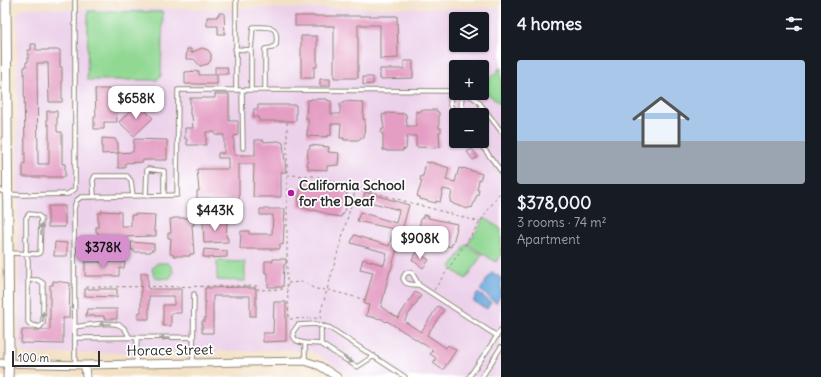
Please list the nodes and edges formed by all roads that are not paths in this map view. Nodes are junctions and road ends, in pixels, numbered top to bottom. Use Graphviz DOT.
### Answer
graph roads {
  1 [pos="6,0"];
  2 [pos="75,0"];
  3 [pos="236,0"];
  4 [pos="235,49"];
  5 [pos="252,50"];
  6 [pos="4,81"];
  7 [pos="236,90"];
  8 [pos="242,90"];
  9 [pos="251,90"];
  10 [pos="265,90"];
  11 [pos="449,90"];
  12 [pos="475,100"];
  13 [pos="4,104"];
  14 [pos="481,105"];
  15 [pos="501,131"];
  16 [pos="243,148"];
  17 [pos="483,148"];
  18 [pos="501,171"];
  19 [pos="4,192"];
  20 [pos="132,196"];
  21 [pos="146,196"];
  22 [pos="164,196"];
  23 [pos="94,197"];
  24 [pos="8,253"];
  25 [pos="26,254"];
  26 [pos="28,280"];
  27 [pos="419,285"];
  28 [pos="194,294"];
  29 [pos="321,325"];
  30 [pos="75,327"];
  31 [pos="501,330"];
  32 [pos="497,336"];
  33 [pos="129,337"];
  34 [pos="192,337"];
  35 [pos="75,338"];
  36 [pos="137,338"];
  37 [pos="305,343"];
  38 [pos="321,344"];
  39 [pos="501,347"];
  40 [pos="374,356"];
  41 [pos="305,361"];
  42 [pos="193,362"];
  43 [pos="4,363"];
  44 [pos="136,364"];
  45 [pos="75,365"];
  46 [pos="85,365"];
  47 [pos="8,377"];
  48 [pos="86,377"];
  49 [pos="337,377"];
  50 [pos="405,377"];
  51 [pos="469,377"];
  52 [pos="482,377"];
  1 -- 6 [label="street"];
  2 -- 19 [label="lane"];
  3 -- 4 [label="lane"];
  4 -- 5 [label="lane"];
  4 -- 7 [label="lane"];
  5 -- 9 [label="lane"];
  5 -- 10 [label="lane"];
  6 -- 13 [label="street"];
  7 -- 8 [label="lane"];
  7 -- 22 [label="lane"];
  8 -- 9 [label="lane"];
  8 -- 16 [label="lane"];
  9 -- 10 [label="lane"];
  10 -- 11 [label="lane"];
  12 -- 14 [label="lane"];
  13 -- 19 [label="street"];
  14 -- 15 [label="lane"];
  17 -- 18 [label="lane"];
  19 -- 24 [label="street"];
  20 -- 21 [label="lane"];
  20 -- 23 [label="lane"];
  20 -- 23 [label="lane"];
  21 -- 22 [label="lane"];
  21 -- 22 [label="lane"];
  23 -- 30 [label="lane"];
  24 -- 25 [label="lane"];
  24 -- 43 [label="street"];
  25 -- 25 [label="lane, one-way"];
  25 -- 26 [label="lane"];
  26 -- 26 [label="lane, one-way"];
  27 -- 27 [label="lane"];
  27 -- 32 [label="lane"];
  28 -- 34 [label="lane"];
  29 -- 37 [label="lane"];
  29 -- 38 [label="lane"];
  29 -- 40 [label="lane"];
  33 -- 30 [label="lane, one-way"];
  30 -- 35 [label="lane"];
  31 -- 32 [label="lane"];
  32 -- 51 [label="lane"];
  33 -- 35 [label="lane"];
  33 -- 36 [label="lane"];
  34 -- 36 [label="lane, one-way"];
  34 -- 42 [label="lane"];
  35 -- 45 [label="lane"];
  36 -- 44 [label="lane"];
  37 -- 38 [label="lane"];
  37 -- 41 [label="lane"];
  38 -- 40 [label="lane, one-way"];
  39 -- 52 [label="lane"];
  40 -- 50 [label="lane"];
  41 -- 42 [label="street, Horace Street"];
  41 -- 49 [label="street, Horace Street"];
  42 -- 44 [label="street, Horace Street"];
  43 -- 45 [label="street, Horace Street"];
  43 -- 47 [label="street"];
  44 -- 46 [label="street, Horace Street"];
  45 -- 46 [label="street, Horace Street"];
  46 -- 48 [label="street"];
}
